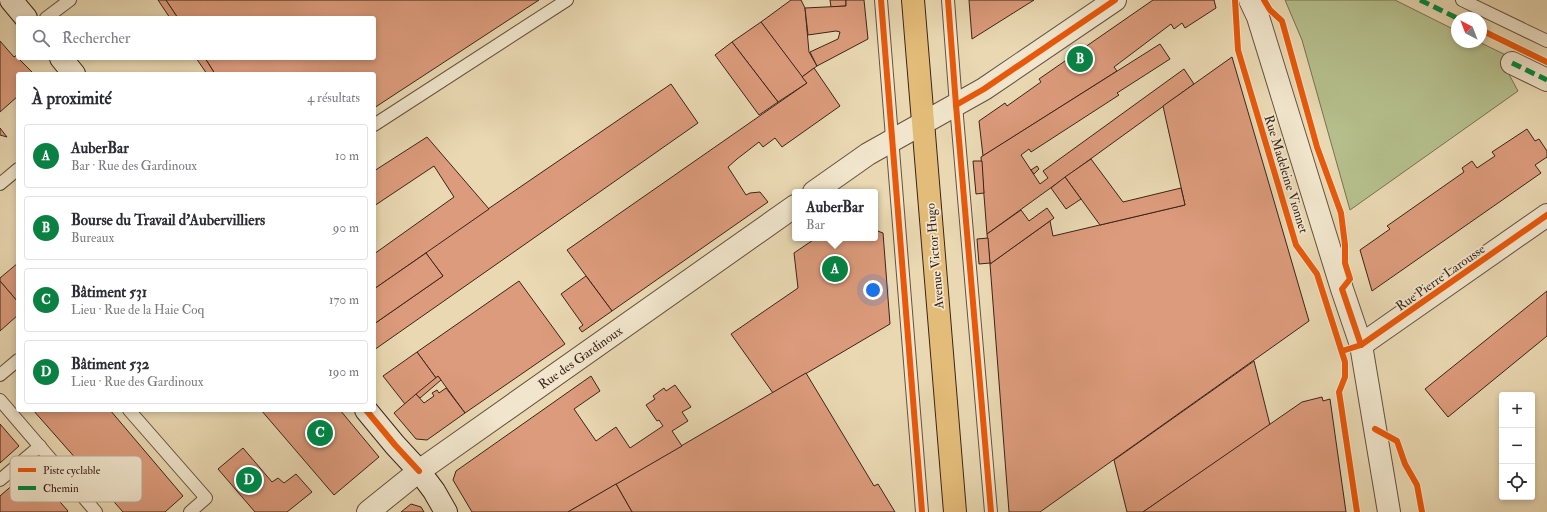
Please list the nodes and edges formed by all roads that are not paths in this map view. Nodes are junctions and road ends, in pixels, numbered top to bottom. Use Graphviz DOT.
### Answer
graph roads {
  1 [pos="10,0"];
  2 [pos="70,0"];
  3 [pos="567,0"];
  4 [pos="881,0"];
  5 [pos="913,0"];
  6 [pos="948,0"];
  7 [pos="1115,0"];
  8 [pos="1250,0"];
  9 [pos="1462,0"];
  10 [pos="24,16"];
  11 [pos="49,16"];
  12 [pos="1547,41"];
  13 [pos="63,60"];
  14 [pos="1512,63"];
  15 [pos="72,72"];
  16 [pos="1547,80"];
  17 [pos="956,105"];
  18 [pos="376,124"];
  19 [pos="923,124"];
  20 [pos="892,141"];
  21 [pos="16,171"];
  22 [pos="0,184"];
  23 [pos="818,189"];
  24 [pos="792,208"];
  25 [pos="1547,215"];
  26 [pos="1361,345"];
  27 [pos="16,362"];
  28 [pos="0,375"];
  29 [pos="0,400"];
  30 [pos="131,412"];
  31 [pos="368,412"];
  32 [pos="40,446"];
  33 [pos="28,456"];
  34 [pos="48,456"];
  35 [pos="419,471"];
  36 [pos="10,472"];
  37 [pos="0,480"];
  38 [pos="85,502"];
  39 [pos="91,510"];
  40 [pos="190,512"];
  41 [pos="368,512"];
  42 [pos="446,512"];
  43 [pos="922,512"];
  44 [pos="955,512"];
  45 [pos="991,512"];
  46 [pos="1389,512"];
  1 -- 10 [label="street"];
  2 -- 11 [label="lane"];
  3 -- 18 [label="lane"];
  4 -- 20 [label="lane"];
  5 -- 19 [label="main road, Avenue Victor Hugo"];
  6 -- 17 [label="lane"];
  7 -- 17 [label="street"];
  8 -- 26 [label="street, Rue Madeleine Vionnet"];
  9 -- 12 [label="lane"];
  13 -- 15 [label="street"];
  14 -- 16 [label="street"];
  17 -- 19 [label="street"];
  17 -- 45 [label="lane"];
  19 -- 20 [label="street"];
  19 -- 44 [label="main road, Avenue Victor Hugo"];
  20 -- 23 [label="street"];
  20 -- 43 [label="lane"];
  21 -- 22 [label="lane"];
  24 -- 35 [label="street, Rue des Gardinoux"];
  25 -- 26 [label="street, Rue Pierre Larousse"];
  26 -- 46 [label="street, Rue Madeleine Vionnet"];
  27 -- 28 [label="lane"];
  29 -- 32 [label="lane"];
  30 -- 40 [label="lane"];
  31 -- 35 [label="street"];
  32 -- 33 [label="lane"];
  32 -- 34 [label="lane"];
  35 -- 41 [label="street, Rue des Gardinoux"];
  35 -- 42 [label="street"];
  36 -- 37 [label="lane"];
  38 -- 39 [label="lane"];
}
